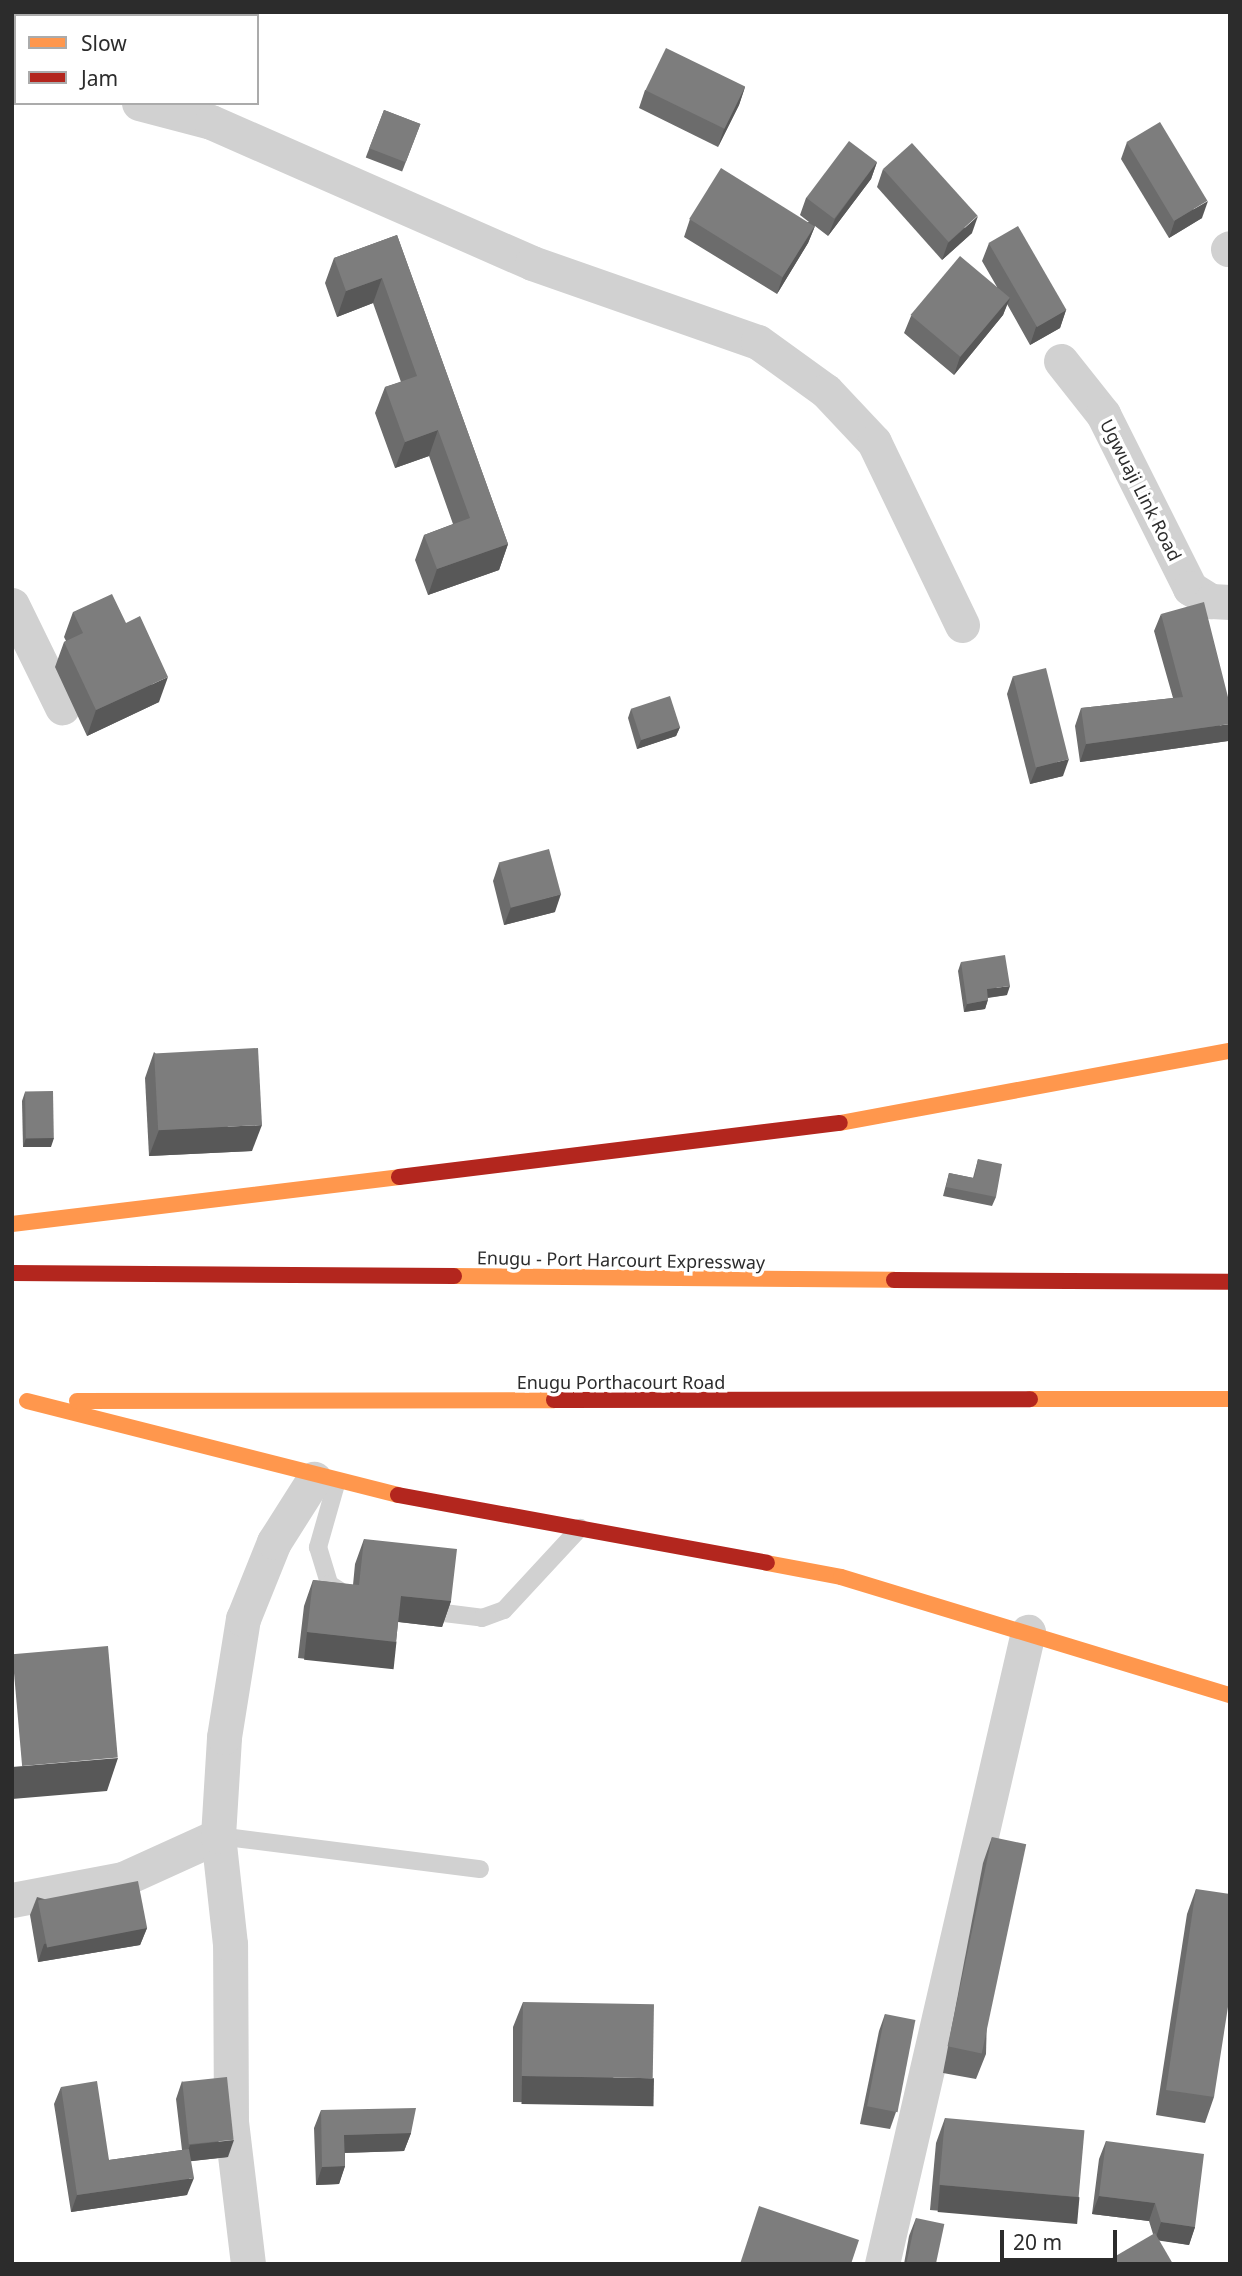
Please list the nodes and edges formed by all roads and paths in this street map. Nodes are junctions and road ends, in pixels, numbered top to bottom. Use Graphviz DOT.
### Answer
graph roads {
  1 [pos="147,105"];
  2 [pos="1061,360"];
  3 [pos="1230,602"];
  4 [pos="12,605"];
  5 [pos="962,625"];
  6 [pos="62,707"];
  7 [pos="1230,1051"];
  8 [pos="12,1223"];
  9 [pos="12,1273"];
  10 [pos="1230,1282"];
  11 [pos="1230,1399"];
  12 [pos="19,1401"];
  13 [pos="325,1482"];
  14 [pos="580,1528"];
  15 [pos="351,1598"];
  16 [pos="444,1613"];
  17 [pos="1028,1632"];
  18 [pos="1230,1695"];
  19 [pos="218,1836"];
  20 [pos="480,1869"];
  21 [pos="12,1900"];
  22 [pos="248,2264"];
  23 [pos="882,2264"];
  1 -- 5 [label="street"];
  2 -- 3 [label="street, Ugwuaji Link Road"];
  4 -- 6 [label="street"];
  7 -- 8 [label="highway"];
  9 -- 10 [label="highway, Enugu - Port Harcourt Expressway"];
  11 -- 12 [label="highway, Enugu Porthacourt Road"];
  12 -- 13 [label="highway"];
  13 -- 14 [label="highway"];
  13 -- 15 [label="lane"];
  13 -- 19 [label="street"];
  14 -- 16 [label="lane"];
  14 -- 17 [label="highway"];
  17 -- 18 [label="highway"];
  17 -- 23 [label="street"];
  19 -- 20 [label="lane"];
  19 -- 21 [label="street"];
  19 -- 22 [label="street"];
}
